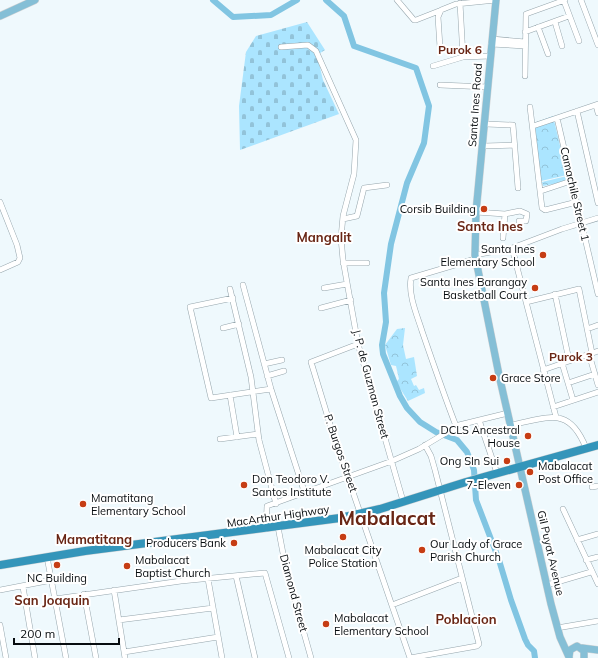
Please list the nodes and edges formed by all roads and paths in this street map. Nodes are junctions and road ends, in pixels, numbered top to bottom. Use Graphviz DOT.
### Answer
graph roads {
  1 [pos="35,0"];
  2 [pos="397,0"];
  3 [pos="496,0"];
  4 [pos="564,0"];
  5 [pos="581,0"];
  6 [pos="460,3"];
  7 [pos="439,11"];
  8 [pos="0,16"];
  9 [pos="570,16"];
  10 [pos="555,22"];
  11 [pos="538,27"];
  12 [pos="525,32"];
  13 [pos="492,41"];
  14 [pos="579,41"];
  15 [pos="525,44"];
  16 [pos="598,45"];
  17 [pos="440,46"];
  18 [pos="562,46"];
  19 [pos="281,47"];
  20 [pos="548,54"];
  21 [pos="490,56"];
  22 [pos="463,57"];
  23 [pos="433,66"];
  24 [pos="525,76"];
  25 [pos="440,85"];
  26 [pos="488,88"];
  27 [pos="597,104"];
  28 [pos="530,108"];
  29 [pos="577,110"];
  30 [pos="598,113"];
  31 [pos="557,118"];
  32 [pos="486,124"];
  33 [pos="533,126"];
  34 [pos="484,146"];
  35 [pos="514,146"];
  36 [pos="572,181"];
  37 [pos="387,185"];
  38 [pos="518,188"];
  39 [pos="541,191"];
  40 [pos="0,202"];
  41 [pos="577,202"];
  42 [pos="598,203"];
  43 [pos="476,212"];
  44 [pos="505,214"];
  45 [pos="598,218"];
  46 [pos="343,219"];
  47 [pos="518,221"];
  48 [pos="582,222"];
  49 [pos="503,238"];
  50 [pos="512,248"];
  51 [pos="475,257"];
  52 [pos="367,263"];
  53 [pos="343,264"];
  54 [pos="0,270"];
  55 [pos="346,284"];
  56 [pos="244,285"];
  57 [pos="324,288"];
  58 [pos="230,289"];
  59 [pos="555,294"];
  60 [pos="598,294"];
  61 [pos="232,298"];
  62 [pos="351,300"];
  63 [pos="526,302"];
  64 [pos="321,308"];
  65 [pos="239,324"];
  66 [pos="598,325"];
  67 [pos="224,328"];
  68 [pos="587,329"];
  69 [pos="358,344"];
  70 [pos="593,353"];
  71 [pos="282,360"];
  72 [pos="569,360"];
  73 [pos="562,363"];
  74 [pos="264,364"];
  75 [pos="543,370"];
  76 [pos="284,371"];
  77 [pos="595,374"];
  78 [pos="267,376"];
  79 [pos="568,383"];
  80 [pos="598,385"];
  81 [pos="271,389"];
  82 [pos="598,392"];
  83 [pos="253,393"];
  84 [pos="230,395"];
  85 [pos="574,400"];
  86 [pos="553,407"];
  87 [pos="508,413"];
  88 [pos="556,417"];
  89 [pos="479,420"];
  90 [pos="456,426"];
  91 [pos="511,426"];
  92 [pos="258,434"];
  93 [pos="237,437"];
  94 [pos="220,439"];
  95 [pos="425,445"];
  96 [pos="598,445"];
  97 [pos="586,448"];
  98 [pos="392,461"];
  99 [pos="520,467"];
  100 [pos="497,473"];
  101 [pos="348,476"];
  102 [pos="440,490"];
  103 [pos="305,494"];
  104 [pos="403,501"];
  105 [pos="276,504"];
  106 [pos="563,509"];
  107 [pos="361,514"];
  108 [pos="278,528"];
  109 [pos="266,529"];
  110 [pos="598,534"];
  111 [pos="577,540"];
  112 [pos="47,557"];
  113 [pos="598,557"];
  114 [pos="586,560"];
  115 [pos="0,565"];
  116 [pos="591,572"];
  117 [pos="236,576"];
  118 [pos="462,578"];
  119 [pos="208,579"];
  120 [pos="52,580"];
  121 [pos="598,584"];
  122 [pos="547,585"];
  123 [pos="23,587"];
  124 [pos="0,590"];
  125 [pos="114,590"];
  126 [pos="84,594"];
  127 [pos="55,599"];
  128 [pos="392,604"];
  129 [pos="213,608"];
  130 [pos="119,620"];
  131 [pos="598,621"];
  132 [pos="0,625"];
  133 [pos="558,628"];
  134 [pos="218,637"];
  135 [pos="563,643"];
  136 [pos="574,647"];
  137 [pos="582,648"];
  138 [pos="598,650"];
  139 [pos="598,654"];
  140 [pos="124,655"];
  141 [pos="569,657"];
  142 [pos="6,658"];
  143 [pos="35,658"];
  144 [pos="66,658"];
  145 [pos="96,658"];
  146 [pos="222,658"];
  147 [pos="255,658"];
  148 [pos="289,658"];
  149 [pos="311,658"];
  150 [pos="410,658"];
  151 [pos="586,658"];
  1 -- 8 [label="main road"];
  2 -- 7 [label="street"];
  3 -- 6 [label="street"];
  3 -- 13 [label="main road, Santa Ines Road"];
  4 -- 9 [label="street"];
  4 -- 12 [label="street"];
  5 -- 16 [label="street"];
  6 -- 7 [label="street"];
  6 -- 22 [label="street"];
  7 -- 17 [label="street"];
  9 -- 10 [label="street"];
  9 -- 14 [label="street"];
  10 -- 11 [label="street"];
  10 -- 18 [label="street"];
  11 -- 12 [label="street"];
  11 -- 20 [label="street"];
  12 -- 15 [label="street"];
  13 -- 15 [label="street"];
  13 -- 21 [label="main road, Santa Ines Road"];
  15 -- 24 [label="street"];
  19 -- 46 [label="street, J. P. de Guzman Street"];
  21 -- 22 [label="street"];
  21 -- 26 [label="main road, Santa Ines Road"];
  22 -- 23 [label="street"];
  25 -- 26 [label="street"];
  26 -- 32 [label="main road, Santa Ines Road"];
  27 -- 29 [label="street"];
  27 -- 30 [label="street"];
  28 -- 33 [label="street"];
  29 -- 31 [label="street"];
  29 -- 42 [label="street"];
  31 -- 33 [label="street"];
  31 -- 36 [label="street, Camachile Street 1"];
  32 -- 34 [label="main road, Santa Ines Road"];
  32 -- 35 [label="street"];
  33 -- 39 [label="street"];
  34 -- 35 [label="street"];
  34 -- 43 [label="main road, Santa Ines Road"];
  35 -- 38 [label="street"];
  36 -- 39 [label="street"];
  36 -- 41 [label="street, Camachile Street 1"];
  37 -- 46 [label="street"];
  39 -- 41 [label="street"];
  40 -- 54 [label="street"];
  41 -- 48 [label="street, Camachile Street 1"];
  43 -- 44 [label="street"];
  43 -- 51 [label="main road, Santa Ines Road"];
  44 -- 47 [label="street"];
  44 -- 49 [label="street"];
  45 -- 48 [label="street"];
  46 -- 53 [label="street, J. P. de Guzman Street"];
  48 -- 50 [label="street"];
  48 -- 60 [label="street, Camachile Street 1"];
  50 -- 51 [label="street"];
  50 -- 63 [label="street"];
  51 -- 87 [label="main road, Santa Ines Road"];
  51 -- 90 [label="street"];
  52 -- 53 [label="street"];
  53 -- 55 [label="street, J. P. de Guzman Street"];
  55 -- 57 [label="street"];
  55 -- 62 [label="street, J. P. de Guzman Street"];
  56 -- 74 [label="street"];
  58 -- 61 [label="street"];
  59 -- 63 [label="street"];
  59 -- 68 [label="street"];
  59 -- 72 [label="street"];
  61 -- 65 [label="street"];
  61 -- 84 [label="street"];
  62 -- 64 [label="street"];
  62 -- 69 [label="street, J. P. de Guzman Street"];
  63 -- 75 [label="street"];
  65 -- 67 [label="street"];
  65 -- 83 [label="street"];
  66 -- 68 [label="street"];
  68 -- 70 [label="street"];
  69 -- 98 [label="street, J. P. de Guzman Street"];
  69 -- 101 [label="street, P. Burgos Street"];
  70 -- 72 [label="street"];
  70 -- 77 [label="street"];
  71 -- 74 [label="street"];
  72 -- 73 [label="street"];
  73 -- 75 [label="street"];
  73 -- 79 [label="street"];
  74 -- 78 [label="street"];
  75 -- 86 [label="street"];
  76 -- 78 [label="street"];
  77 -- 79 [label="street"];
  77 -- 80 [label="street"];
  78 -- 81 [label="street"];
  79 -- 85 [label="street"];
  81 -- 83 [label="street"];
  81 -- 103 [label="street"];
  82 -- 85 [label="street"];
  83 -- 84 [label="street"];
  83 -- 92 [label="street"];
  84 -- 93 [label="street"];
  85 -- 86 [label="street"];
  86 -- 88 [label="street"];
  87 -- 89 [label="street"];
  87 -- 91 [label="main road, Gil Puyat Avenue"];
  88 -- 91 [label="street"];
  88 -- 97 [label="street"];
  89 -- 90 [label="street"];
  89 -- 100 [label="street"];
  90 -- 95 [label="street"];
  91 -- 99 [label="main road, Gil Puyat Avenue"];
  92 -- 93 [label="street"];
  92 -- 105 [label="street"];
  93 -- 94 [label="street"];
  95 -- 98 [label="street"];
  95 -- 102 [label="street"];
  96 -- 97 [label="highway, MacArthur Highway"];
  97 -- 99 [label="highway, MacArthur Highway"];
  98 -- 101 [label="street"];
  98 -- 104 [label="street, J. P. de Guzman Street"];
  99 -- 100 [label="highway, MacArthur Highway"];
  99 -- 122 [label="main road, Gil Puyat Avenue"];
  100 -- 102 [label="highway, MacArthur Highway"];
  101 -- 103 [label="street"];
  101 -- 107 [label="street, P. Burgos Street"];
  102 -- 104 [label="highway, MacArthur Highway"];
  102 -- 118 [label="street"];
  103 -- 105 [label="street"];
  104 -- 107 [label="highway, MacArthur Highway"];
  105 -- 109 [label="street"];
  106 -- 111 [label="street"];
  107 -- 108 [label="highway, MacArthur Highway"];
  107 -- 128 [label="street, P. Burgos Street"];
  108 -- 109 [label="highway, MacArthur Highway"];
  108 -- 149 [label="street, Diamond Street"];
  109 -- 112 [label="highway, MacArthur Highway"];
  110 -- 111 [label="street"];
  111 -- 114 [label="street"];
  112 -- 115 [label="highway, MacArthur Highway"];
  112 -- 120 [label="street"];
  113 -- 114 [label="street"];
  114 -- 116 [label="street"];
  116 -- 121 [label="street"];
  116 -- 122 [label="street"];
  117 -- 119 [label="street"];
  117 -- 147 [label="street"];
  117 -- 148 [label="street"];
  118 -- 128 [label="street"];
  118 -- 150 [label="street"];
  119 -- 125 [label="street"];
  119 -- 129 [label="street"];
  120 -- 123 [label="street"];
  120 -- 127 [label="street"];
  122 -- 133 [label="main road, Gil Puyat Avenue"];
  123 -- 124 [label="street"];
  123 -- 143 [label="street"];
  125 -- 126 [label="street"];
  125 -- 130 [label="street"];
  126 -- 127 [label="street"];
  126 -- 145 [label="street"];
  127 -- 144 [label="street"];
  128 -- 150 [label="street, P. Burgos Street"];
  129 -- 130 [label="street"];
  129 -- 134 [label="street"];
  130 -- 140 [label="street"];
  131 -- 133 [label="street"];
  132 -- 142 [label="street"];
  133 -- 135 [label="main road, Gil Puyat Avenue"];
  134 -- 140 [label="street"];
  134 -- 146 [label="street"];
  135 -- 136 [label="main road"];
  135 -- 141 [label="main road, Gil Puyat Avenue"];
  136 -- 137 [label="main road"];
  136 -- 141 [label="main road"];
  137 -- 138 [label="main road"];
  137 -- 151 [label="main road"];
  139 -- 151 [label="main road"];
}
